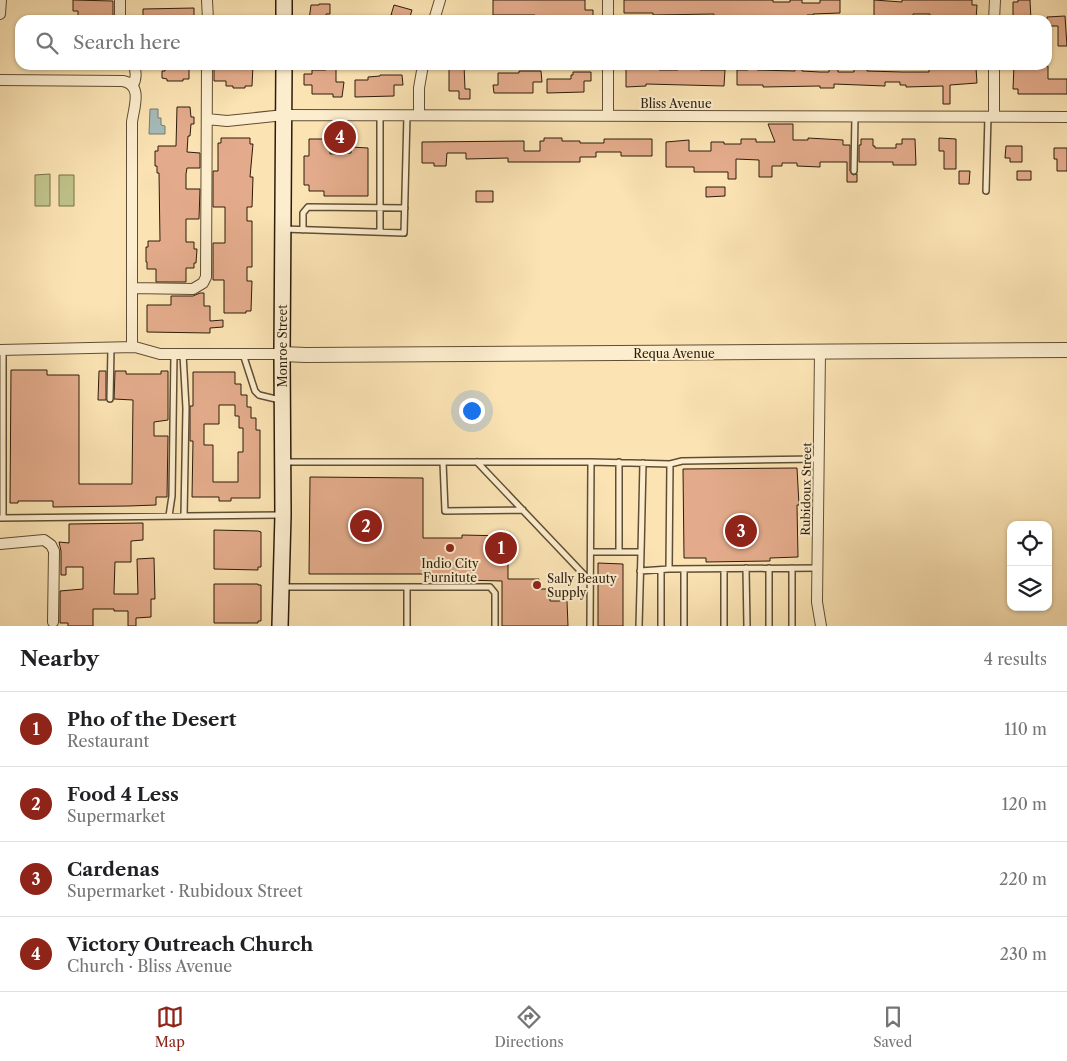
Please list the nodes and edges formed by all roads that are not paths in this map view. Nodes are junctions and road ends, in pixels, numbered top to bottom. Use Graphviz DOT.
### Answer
graph roads {
  1 [pos="1,0"];
  2 [pos="120,0"];
  3 [pos="207,0"];
  4 [pos="284,0"];
  5 [pos="440,0"];
  6 [pos="608,0"];
  7 [pos="994,0"];
  8 [pos="0,14"];
  9 [pos="120,15"];
  10 [pos="208,15"];
  11 [pos="284,15"];
  12 [pos="436,15"];
  13 [pos="608,15"];
  14 [pos="994,15"];
  15 [pos="136,70"];
  16 [pos="208,70"];
  17 [pos="284,70"];
  18 [pos="422,70"];
  19 [pos="608,70"];
  20 [pos="994,70"];
  21 [pos="0,80"];
  22 [pos="133,85"];
  23 [pos="380,115"];
  24 [pos="407,115"];
  25 [pos="419,115"];
  26 [pos="608,115"];
  27 [pos="855,115"];
  28 [pos="284,116"];
  29 [pos="991,116"];
  30 [pos="1067,117"];
  31 [pos="207,120"];
  32 [pos="854,171"];
  33 [pos="986,191"];
  34 [pos="380,208"];
  35 [pos="405,208"];
  36 [pos="283,229"];
  37 [pos="302,230"];
  38 [pos="380,232"];
  39 [pos="132,288"];
  40 [pos="111,347"];
  41 [pos="132,348"];
  42 [pos="1,350"];
  43 [pos="1067,350"];
  44 [pos="820,352"];
  45 [pos="242,353"];
  46 [pos="179,354"];
  47 [pos="282,354"];
  48 [pos="110,399"];
  49 [pos="282,400"];
  50 [pos="819,460"];
  51 [pos="283,462"];
  52 [pos="443,462"];
  53 [pos="477,462"];
  54 [pos="591,462"];
  55 [pos="619,462"];
  56 [pos="643,463"];
  57 [pos="670,464"];
  58 [pos="523,510"];
  59 [pos="283,515"];
  60 [pos="169,516"];
  61 [pos="184,516"];
  62 [pos="2,518"];
  63 [pos="0,544"];
  64 [pos="591,552"];
  65 [pos="618,552"];
  66 [pos="641,552"];
  67 [pos="746,568"];
  68 [pos="769,568"];
  69 [pos="792,568"];
  70 [pos="818,568"];
  71 [pos="669,569"];
  72 [pos="684,569"];
  73 [pos="724,569"];
  74 [pos="661,570"];
  75 [pos="640,571"];
  76 [pos="590,582"];
  77 [pos="281,586"];
  78 [pos="407,586"];
  79 [pos="53,625"];
  80 [pos="280,626"];
  81 [pos="407,626"];
  82 [pos="495,626"];
  83 [pos="590,626"];
  84 [pos="639,626"];
  85 [pos="661,626"];
  86 [pos="684,626"];
  87 [pos="724,626"];
  88 [pos="747,626"];
  89 [pos="769,626"];
  90 [pos="792,626"];
  91 [pos="821,626"];
  1 -- 8 [label="street"];
  2 -- 9 [label="street"];
  3 -- 10 [label="street"];
  4 -- 11 [label="main road"];
  5 -- 12 [label="street"];
  6 -- 13 [label="street"];
  7 -- 14 [label="street"];
  15 -- 22 [label="street"];
  16 -- 31 [label="street"];
  17 -- 28 [label="main road, Monroe Street"];
  18 -- 25 [label="street"];
  19 -- 26 [label="street"];
  20 -- 29 [label="street"];
  21 -- 22 [label="street"];
  22 -- 39 [label="street"];
  23 -- 24 [label="street, Bliss Avenue"];
  23 -- 28 [label="street, Bliss Avenue"];
  23 -- 34 [label="lane"];
  24 -- 25 [label="street, Bliss Avenue"];
  24 -- 35 [label="lane"];
  25 -- 26 [label="street, Bliss Avenue"];
  26 -- 27 [label="street, Bliss Avenue"];
  27 -- 29 [label="street, Bliss Avenue"];
  27 -- 32 [label="lane"];
  28 -- 31 [label="street, Bliss Avenue"];
  28 -- 36 [label="main road, Monroe Street"];
  29 -- 30 [label="street, Bliss Avenue"];
  29 -- 33 [label="lane"];
  31 -- 39 [label="street"];
  34 -- 35 [label="lane"];
  34 -- 37 [label="lane"];
  34 -- 38 [label="lane"];
  35 -- 38 [label="lane"];
  36 -- 37 [label="lane"];
  36 -- 47 [label="main road, Monroe Street"];
  37 -- 38 [label="lane"];
  39 -- 41 [label="street"];
  40 -- 41 [label="street"];
  40 -- 42 [label="street"];
  40 -- 48 [label="lane"];
  41 -- 46 [label="street"];
  42 -- 62 [label="lane"];
  43 -- 44 [label="street, Requa Avenue"];
  44 -- 47 [label="street, Requa Avenue"];
  44 -- 50 [label="street, Rubidoux Street"];
  45 -- 46 [label="street"];
  45 -- 47 [label="street"];
  45 -- 49 [label="lane"];
  46 -- 60 [label="lane"];
  46 -- 61 [label="lane"];
  47 -- 49 [label="main road, Monroe Street"];
  49 -- 51 [label="main road, Monroe Street"];
  50 -- 57 [label="lane"];
  50 -- 70 [label="street, Rubidoux Street"];
  51 -- 52 [label="lane"];
  51 -- 59 [label="main road, Monroe Street"];
  52 -- 53 [label="lane"];
  52 -- 58 [label="lane"];
  53 -- 54 [label="lane"];
  53 -- 58 [label="lane"];
  54 -- 55 [label="lane"];
  54 -- 64 [label="lane"];
  55 -- 56 [label="lane"];
  55 -- 65 [label="lane"];
  56 -- 57 [label="lane"];
  56 -- 66 [label="lane"];
  57 -- 71 [label="lane"];
  58 -- 76 [label="lane"];
  59 -- 61 [label="lane"];
  59 -- 77 [label="main road, Monroe Street"];
  60 -- 61 [label="lane"];
  60 -- 62 [label="lane"];
  63 -- 79 [label="street"];
  64 -- 65 [label="lane"];
  64 -- 76 [label="lane"];
  65 -- 66 [label="lane"];
  66 -- 75 [label="lane"];
  67 -- 68 [label="lane"];
  67 -- 73 [label="lane"];
  67 -- 88 [label="lane"];
  68 -- 69 [label="lane"];
  68 -- 89 [label="lane"];
  69 -- 70 [label="lane"];
  69 -- 90 [label="lane"];
  70 -- 91 [label="street, Rubidoux Street"];
  71 -- 72 [label="lane"];
  71 -- 74 [label="lane"];
  72 -- 73 [label="lane"];
  72 -- 86 [label="lane"];
  73 -- 87 [label="lane"];
  74 -- 75 [label="lane"];
  74 -- 85 [label="lane"];
  75 -- 84 [label="lane"];
  76 -- 83 [label="lane"];
  77 -- 78 [label="lane"];
  77 -- 80 [label="main road, Monroe Street"];
  78 -- 81 [label="lane"];
  78 -- 82 [label="lane"];
}
